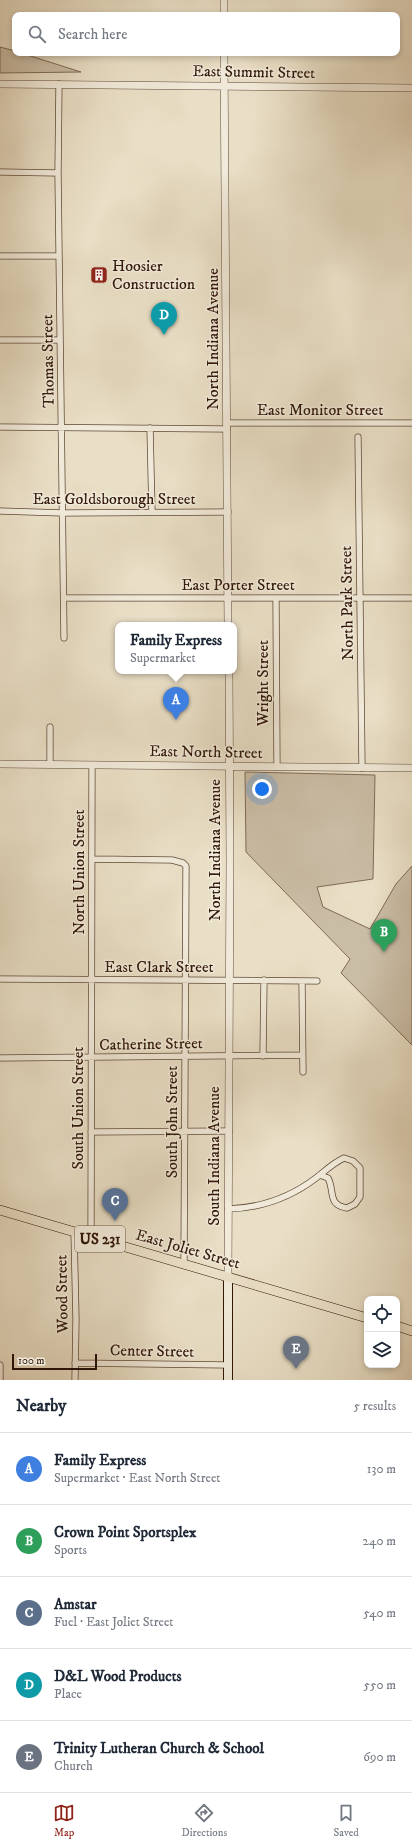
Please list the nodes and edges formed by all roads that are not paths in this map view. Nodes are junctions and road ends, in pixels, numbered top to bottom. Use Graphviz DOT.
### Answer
graph roads {
  1 [pos="224,0"];
  2 [pos="224,12"];
  3 [pos="224,56"];
  4 [pos="0,84"];
  5 [pos="59,84"];
  6 [pos="224,85"];
  7 [pos="412,88"];
  8 [pos="0,172"];
  9 [pos="58,173"];
  10 [pos="0,256"];
  11 [pos="59,256"];
  12 [pos="0,340"];
  13 [pos="60,340"];
  14 [pos="412,423"];
  15 [pos="227,426"];
  16 [pos="0,427"];
  17 [pos="63,427"];
  18 [pos="150,428"];
  19 [pos="358,437"];
  20 [pos="0,511"];
  21 [pos="63,512"];
  22 [pos="152,512"];
  23 [pos="228,512"];
  24 [pos="64,598"];
  25 [pos="228,598"];
  26 [pos="276,598"];
  27 [pos="361,598"];
  28 [pos="412,598"];
  29 [pos="228,622"];
  30 [pos="64,638"];
  31 [pos="229,674"];
  32 [pos="50,727"];
  33 [pos="0,764"];
  34 [pos="50,764"];
  35 [pos="92,765"];
  36 [pos="229,767"];
  37 [pos="277,767"];
  38 [pos="362,768"];
  39 [pos="412,768"];
  40 [pos="92,859"];
  41 [pos="0,979"];
  42 [pos="91,980"];
  43 [pos="185,980"];
  44 [pos="230,980"];
  45 [pos="264,980"];
  46 [pos="302,980"];
  47 [pos="317,981"];
  48 [pos="302,1055"];
  49 [pos="185,1056"];
  50 [pos="229,1056"];
  51 [pos="263,1056"];
  52 [pos="91,1057"];
  53 [pos="0,1058"];
  54 [pos="303,1072"];
  55 [pos="228,1131"];
  56 [pos="91,1132"];
  57 [pos="185,1132"];
  58 [pos="320,1175"];
  59 [pos="228,1209"];
  60 [pos="0,1210"];
  61 [pos="74,1232"];
  62 [pos="91,1237"];
  63 [pos="184,1263"];
  64 [pos="228,1277"];
  65 [pos="364,1317"];
  66 [pos="400,1327"];
  67 [pos="412,1331"];
  68 [pos="75,1363"];
  69 [pos="0,1364"];
  70 [pos="228,1365"];
  71 [pos="0,1380"];
  72 [pos="75,1380"];
  73 [pos="228,1380"];
  1 -- 2 [label="street"];
  3 -- 6 [label="street, North Indiana Avenue"];
  4 -- 5 [label="street, East Summit Street"];
  5 -- 6 [label="street, East Summit Street"];
  5 -- 9 [label="street, Thomas Street"];
  6 -- 7 [label="street, East Summit Street"];
  6 -- 15 [label="street, North Indiana Avenue"];
  8 -- 9 [label="street"];
  9 -- 11 [label="street, Thomas Street"];
  10 -- 11 [label="street"];
  11 -- 13 [label="street, Thomas Street"];
  12 -- 13 [label="street"];
  13 -- 17 [label="street, Thomas Street"];
  14 -- 15 [label="street, East Monitor Street"];
  15 -- 18 [label="street, East Monitor Street"];
  15 -- 23 [label="street, North Indiana Avenue"];
  16 -- 17 [label="street, East Monitor Street"];
  17 -- 18 [label="street, East Monitor Street"];
  17 -- 21 [label="street, Thomas Street"];
  18 -- 22 [label="street"];
  19 -- 27 [label="street, North Park Street"];
  20 -- 21 [label="street, East Goldsborough Street"];
  21 -- 22 [label="street, East Goldsborough Street"];
  21 -- 24 [label="street, Thomas Street"];
  22 -- 23 [label="street, East Goldsborough Street"];
  23 -- 25 [label="street, North Indiana Avenue"];
  24 -- 25 [label="street, East Porter Street"];
  24 -- 30 [label="street, Thomas Street"];
  25 -- 26 [label="street, East Porter Street"];
  25 -- 29 [label="street, North Indiana Avenue"];
  26 -- 27 [label="street, East Porter Street"];
  26 -- 37 [label="street, Wright Street"];
  27 -- 28 [label="street, East Porter Street"];
  27 -- 38 [label="street, North Park Street"];
  31 -- 36 [label="street, North Indiana Avenue"];
  32 -- 34 [label="street"];
  33 -- 34 [label="street, East North Street"];
  34 -- 35 [label="street, East North Street"];
  35 -- 36 [label="street, East North Street"];
  35 -- 40 [label="street, North Union Street"];
  36 -- 37 [label="street, East North Street"];
  36 -- 44 [label="street, North Indiana Avenue"];
  37 -- 38 [label="street, East North Street"];
  38 -- 39 [label="street, East North Street"];
  40 -- 42 [label="street, North Union Street"];
  40 -- 43 [label="street, South John Street"];
  41 -- 42 [label="street, East Clark Street"];
  42 -- 43 [label="street, East Clark Street"];
  42 -- 52 [label="street, South Union Street"];
  43 -- 44 [label="street, East Clark Street"];
  43 -- 49 [label="street, South John Street"];
  44 -- 45 [label="street, East Clark Street"];
  44 -- 50 [label="street, South Indiana Avenue"];
  45 -- 46 [label="street, East Clark Street"];
  45 -- 51 [label="street"];
  46 -- 47 [label="street, East Clark Street"];
  46 -- 48 [label="street"];
  48 -- 51 [label="street, Catherine Street"];
  48 -- 54 [label="street"];
  49 -- 50 [label="street, Catherine Street"];
  49 -- 52 [label="street, Catherine Street"];
  49 -- 57 [label="street, South John Street"];
  50 -- 51 [label="street, Catherine Street"];
  50 -- 55 [label="street, South Indiana Avenue"];
  52 -- 53 [label="street, Catherine Street"];
  52 -- 56 [label="street, South Union Street"];
  55 -- 57 [label="street"];
  55 -- 59 [label="street, South Indiana Avenue"];
  56 -- 57 [label="street"];
  56 -- 62 [label="street, South Union Street"];
  57 -- 63 [label="street, South John Street"];
  58 -- 58 [label="street"];
  58 -- 59 [label="street"];
  59 -- 64 [label="street, South Indiana Avenue"];
  60 -- 61 [label="main road, East Joliet Street / US 231"];
  61 -- 62 [label="main road, East Joliet Street / US 231"];
  61 -- 68 [label="street, Wood Street"];
  62 -- 63 [label="main road, East Joliet Street / US 231"];
  63 -- 64 [label="main road, East Joliet Street / US 231"];
  64 -- 65 [label="main road, East Joliet Street / US 231"];
  64 -- 70 [label="main road, South Indiana Avenue"];
  66 -- 67 [label="main road"];
  68 -- 70 [label="street, Center Street"];
  68 -- 72 [label="street, Wood Street"];
  69 -- 71 [label="street"];
  70 -- 73 [label="main road, South Indiana Avenue"];
}
